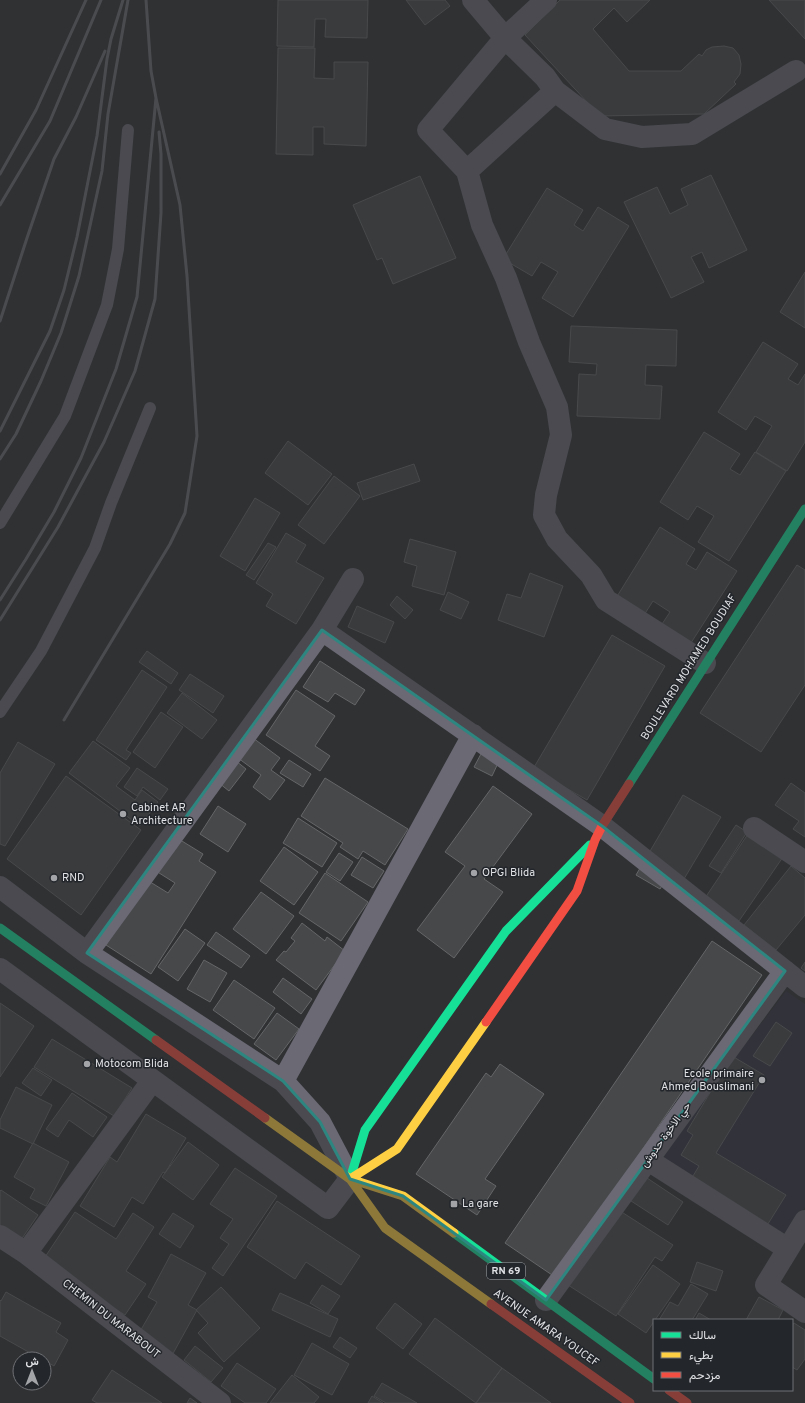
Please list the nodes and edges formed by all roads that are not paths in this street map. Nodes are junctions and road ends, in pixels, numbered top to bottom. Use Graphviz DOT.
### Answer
graph roads {
  1 [pos="473,0"];
  2 [pos="546,0"];
  3 [pos="505,38"];
  4 [pos="796,71"];
  5 [pos="555,91"];
  6 [pos="128,130"];
  7 [pos="467,171"];
  8 [pos="150,408"];
  9 [pos="805,509"];
  10 [pos="0,523"];
  11 [pos="353,579"];
  12 [pos="322,630"];
  13 [pos="705,663"];
  14 [pos="0,712"];
  15 [pos="473,735"];
  16 [pos="754,828"];
  17 [pos="598,833"];
  18 [pos="805,862"];
  19 [pos="0,887"];
  20 [pos="0,928"];
  21 [pos="87,953"];
  22 [pos="0,969"];
  23 [pos="785,971"];
  24 [pos="805,987"];
  25 [pos="152,1081"];
  26 [pos="283,1081"];
  27 [pos="648,1160"];
  28 [pos="350,1179"];
  29 [pos="805,1221"];
  30 [pos="0,1236"];
  31 [pos="788,1248"];
  32 [pos="26,1253"];
  33 [pos="546,1300"];
  34 [pos="805,1312"];
  35 [pos="653,1378"];
  36 [pos="671,1391"];
  37 [pos="216,1402"];
  38 [pos="630,1403"];
  39 [pos="687,1403"];
  1 -- 3 [label="street"];
  2 -- 3 [label="street"];
  3 -- 5 [label="street"];
  3 -- 7 [label="street"];
  4 -- 5 [label="street"];
  5 -- 7 [label="street"];
  6 -- 10 [label="lane"];
  7 -- 13 [label="street"];
  8 -- 14 [label="lane"];
  9 -- 13 [label="main road, BOULEVARD MOHAMED BOUDIAF"];
  11 -- 12 [label="street"];
  12 -- 15 [label="street"];
  12 -- 21 [label="street"];
  13 -- 17 [label="main road, BOULEVARD MOHAMED BOUDIAF"];
  15 -- 17 [label="street"];
  15 -- 26 [label="street"];
  16 -- 18 [label="street"];
  17 -- 23 [label="street"];
  17 -- 28 [label="main road"];
  17 -- 28 [label="main road"];
  19 -- 21 [label="street"];
  20 -- 28 [label="main road, RN 69"];
  21 -- 26 [label="street"];
  22 -- 25 [label="street"];
  23 -- 24 [label="street"];
  23 -- 27 [label="street, حي الاخوة حدوش"];
  25 -- 28 [label="street"];
  25 -- 32 [label="street"];
  26 -- 28 [label="street"];
  27 -- 31 [label="street"];
  27 -- 33 [label="street, حي الاخوة حدوش"];
  28 -- 33 [label="main road, AVENUE AMARA YOUCEF / RN 69"];
  28 -- 38 [label="main road, AVENUE AMARA YOUCEF / RN 69"];
  29 -- 31 [label="street"];
  30 -- 32 [label="street, CHEMIN DU MARABOUT"];
  31 -- 34 [label="street"];
  32 -- 37 [label="street, CHEMIN DU MARABOUT"];
  33 -- 35 [label="main road, AVENUE AMARA YOUCEF / RN 69"];
  36 -- 39 [label="main road"];
}
